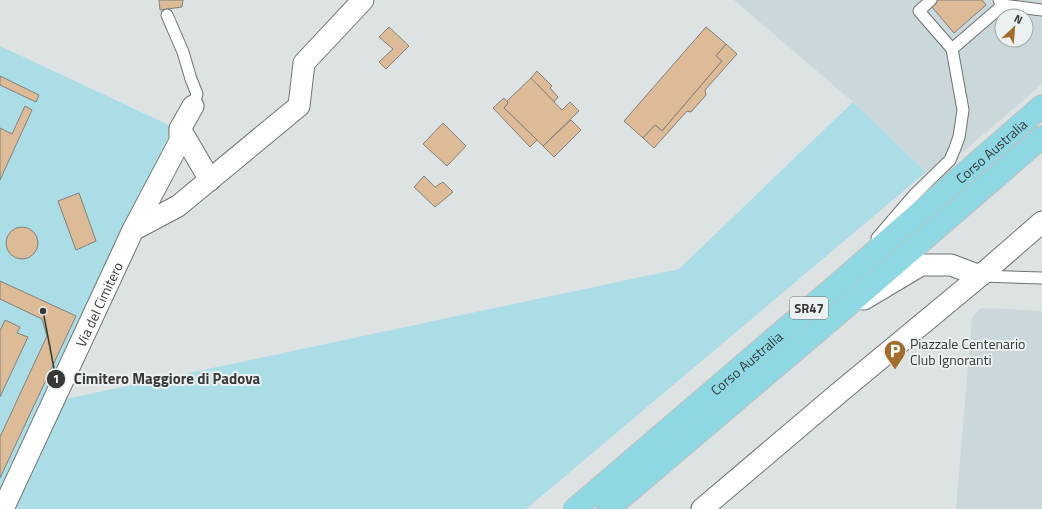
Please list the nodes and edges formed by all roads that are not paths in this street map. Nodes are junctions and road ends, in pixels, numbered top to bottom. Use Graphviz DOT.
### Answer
graph roads {
  1 [pos="363,0"];
  2 [pos="932,0"];
  3 [pos="1001,2"];
  4 [pos="1042,10"];
  5 [pos="167,15"];
  6 [pos="952,49"];
  7 [pos="193,106"];
  8 [pos="1042,106"];
  9 [pos="180,130"];
  10 [pos="1042,137"];
  11 [pos="210,180"];
  12 [pos="1042,222"];
  13 [pos="133,230"];
  14 [pos="980,276"];
  15 [pos="1042,278"];
  16 [pos="839,283"];
  17 [pos="834,317"];
  18 [pos="3,509"];
  19 [pos="576,509"];
  20 [pos="608,509"];
  21 [pos="702,509"];
  1 -- 11 [label="street"];
  2 -- 6 [label="lane"];
  3 -- 4 [label="lane"];
  3 -- 6 [label="lane"];
  5 -- 7 [label="lane"];
  6 -- 16 [label="lane"];
  7 -- 9 [label="street, Via del Cimitero"];
  8 -- 16 [label="highway, Corso Australia / SR47"];
  9 -- 11 [label="street"];
  9 -- 13 [label="street, Via del Cimitero"];
  10 -- 17 [label="highway, Corso Australia / SR47"];
  11 -- 13 [label="street"];
  12 -- 14 [label="street"];
  13 -- 18 [label="street, Via del Cimitero"];
  14 -- 15 [label="lane"];
  14 -- 17 [label="street"];
  14 -- 21 [label="street"];
  16 -- 19 [label="highway, Corso Australia / SR47"];
  17 -- 20 [label="highway, Corso Australia / SR47"];
}
